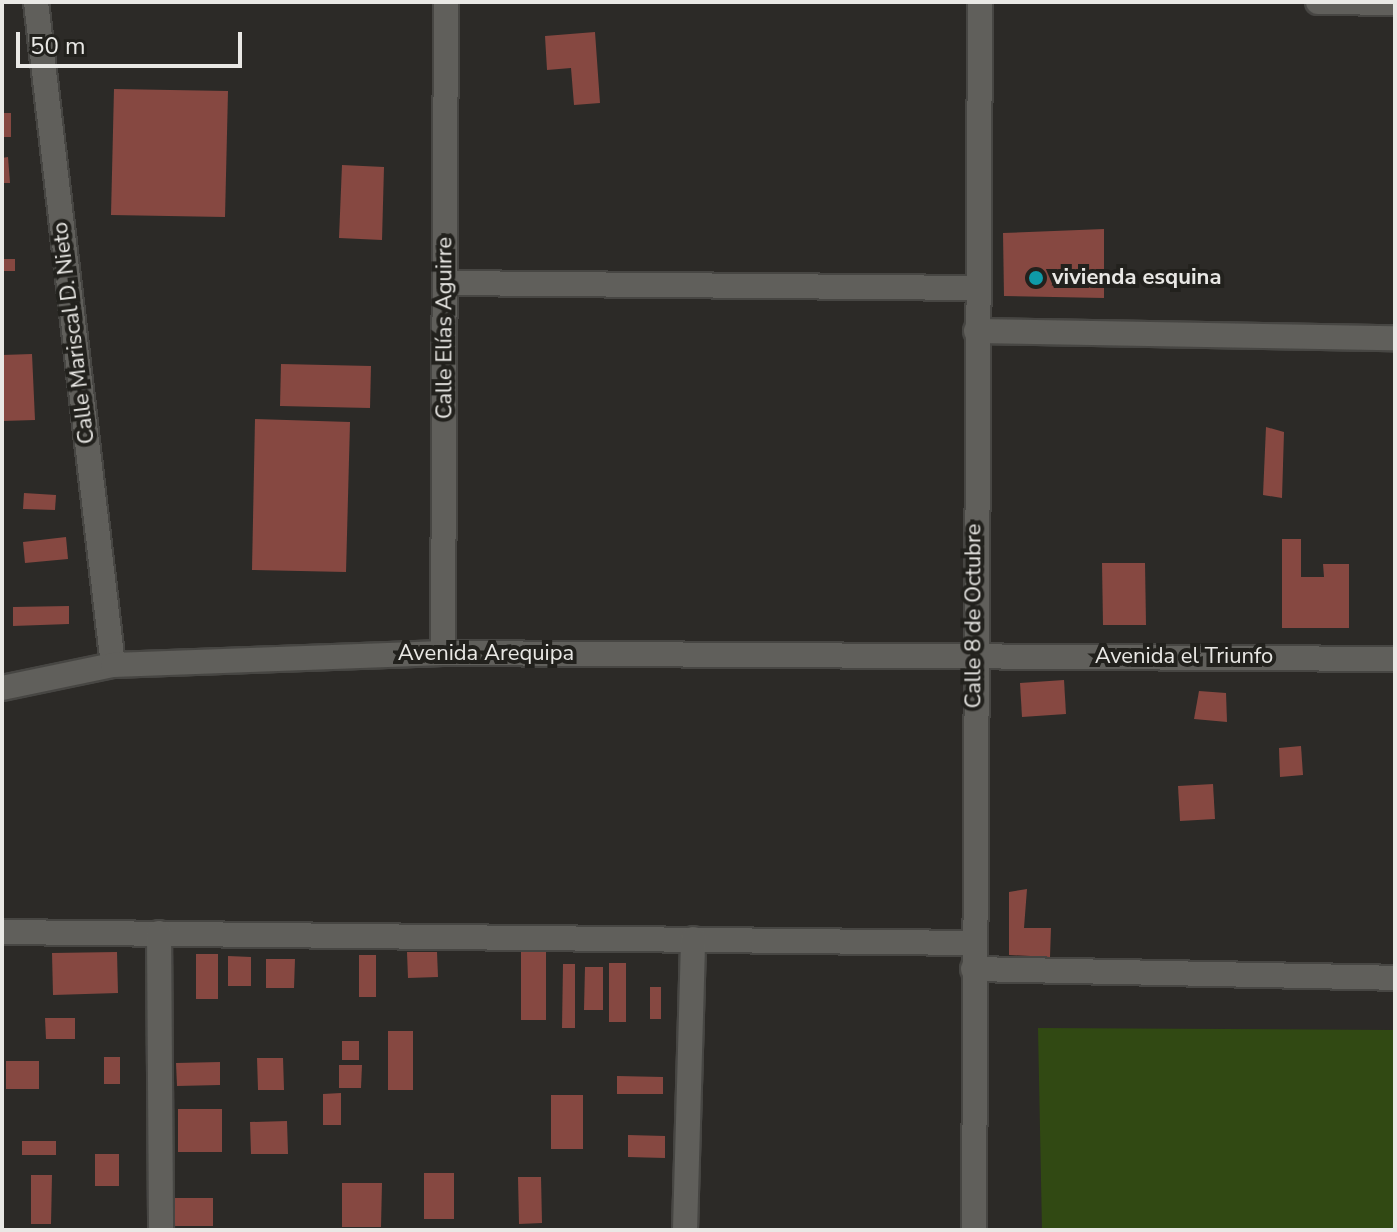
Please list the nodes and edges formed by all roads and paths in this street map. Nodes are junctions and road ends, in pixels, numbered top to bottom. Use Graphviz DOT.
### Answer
graph roads {
  1 [pos="36,2"];
  2 [pos="446,2"];
  3 [pos="980,2"];
  4 [pos="1318,2"];
  5 [pos="1395,3"];
  6 [pos="446,283"];
  7 [pos="977,288"];
  8 [pos="976,331"];
  9 [pos="1395,338"];
  10 [pos="443,653"];
  11 [pos="973,656"];
  12 [pos="1395,659"];
  13 [pos="113,665"];
  14 [pos="2,688"];
  15 [pos="2,932"];
  16 [pos="159,933"];
  17 [pos="693,939"];
  18 [pos="973,943"];
  19 [pos="973,969"];
  20 [pos="1395,978"];
  21 [pos="161,1230"];
  22 [pos="685,1230"];
  23 [pos="974,1230"];
  1 -- 13 [label="street, Calle Mariscal D. Nieto"];
  2 -- 6 [label="street, Calle Elías Aguirre"];
  3 -- 7 [label="street, Calle 8 de Octubre"];
  4 -- 5 [label="street"];
  6 -- 7 [label="street"];
  6 -- 10 [label="street, Calle Elías Aguirre"];
  7 -- 8 [label="street, Calle 8 de Octubre"];
  8 -- 9 [label="street"];
  8 -- 11 [label="street, Calle 8 de Octubre"];
  10 -- 11 [label="street, Avenida Arequipa"];
  10 -- 13 [label="street, Avenida Arequipa"];
  11 -- 12 [label="street, Avenida el Triunfo"];
  11 -- 18 [label="street, Calle 8 de Octubre"];
  13 -- 14 [label="street, Avenida Arequipa"];
  15 -- 16 [label="street"];
  16 -- 17 [label="street"];
  16 -- 21 [label="street"];
  17 -- 18 [label="street"];
  17 -- 22 [label="street"];
  18 -- 19 [label="street, Calle 8 de Octubre"];
  19 -- 20 [label="street"];
  19 -- 23 [label="street, Calle 8 de Octubre"];
}
